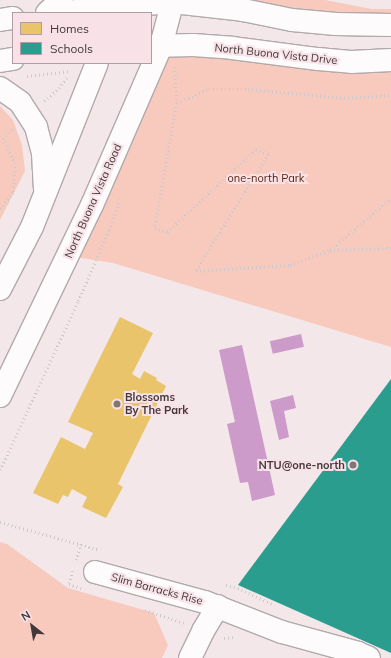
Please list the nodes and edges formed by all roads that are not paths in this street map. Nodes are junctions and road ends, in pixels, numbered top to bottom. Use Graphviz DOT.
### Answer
graph roads {
  1 [pos="61,0"];
  2 [pos="173,1"];
  3 [pos="237,5"];
  4 [pos="116,6"];
  5 [pos="48,12"];
  6 [pos="68,12"];
  7 [pos="12,18"];
  8 [pos="0,20"];
  9 [pos="391,25"];
  10 [pos="156,46"];
  11 [pos="152,56"];
  12 [pos="391,60"];
  13 [pos="0,61"];
  14 [pos="97,64"];
  15 [pos="149,64"];
  16 [pos="17,68"];
  17 [pos="0,88"];
  18 [pos="45,194"];
  19 [pos="0,288"];
  20 [pos="0,396"];
  21 [pos="95,572"];
  22 [pos="218,606"];
  23 [pos="190,658"];
  24 [pos="369,658"];
  1 -- 5 [label="street"];
  2 -- 3 [label="street"];
  2 -- 4 [label="street"];
  2 -- 10 [label="street, North Buona Vista Road"];
  3 -- 9 [label="street"];
  4 -- 6 [label="street"];
  7 -- 8 [label="street"];
  10 -- 11 [label="street, North Buona Vista Road"];
  10 -- 12 [label="street, North Buona Vista Drive"];
  13 -- 16 [label="street"];
  14 -- 18 [label="street"];
  15 -- 20 [label="street, North Buona Vista Road"];
  17 -- 18 [label="street"];
  18 -- 19 [label="street"];
  21 -- 22 [label="street, Slim Barracks Rise"];
  22 -- 23 [label="street, Slim Barracks Rise"];
  22 -- 24 [label="street, Slim Barracks Rise"];
}
